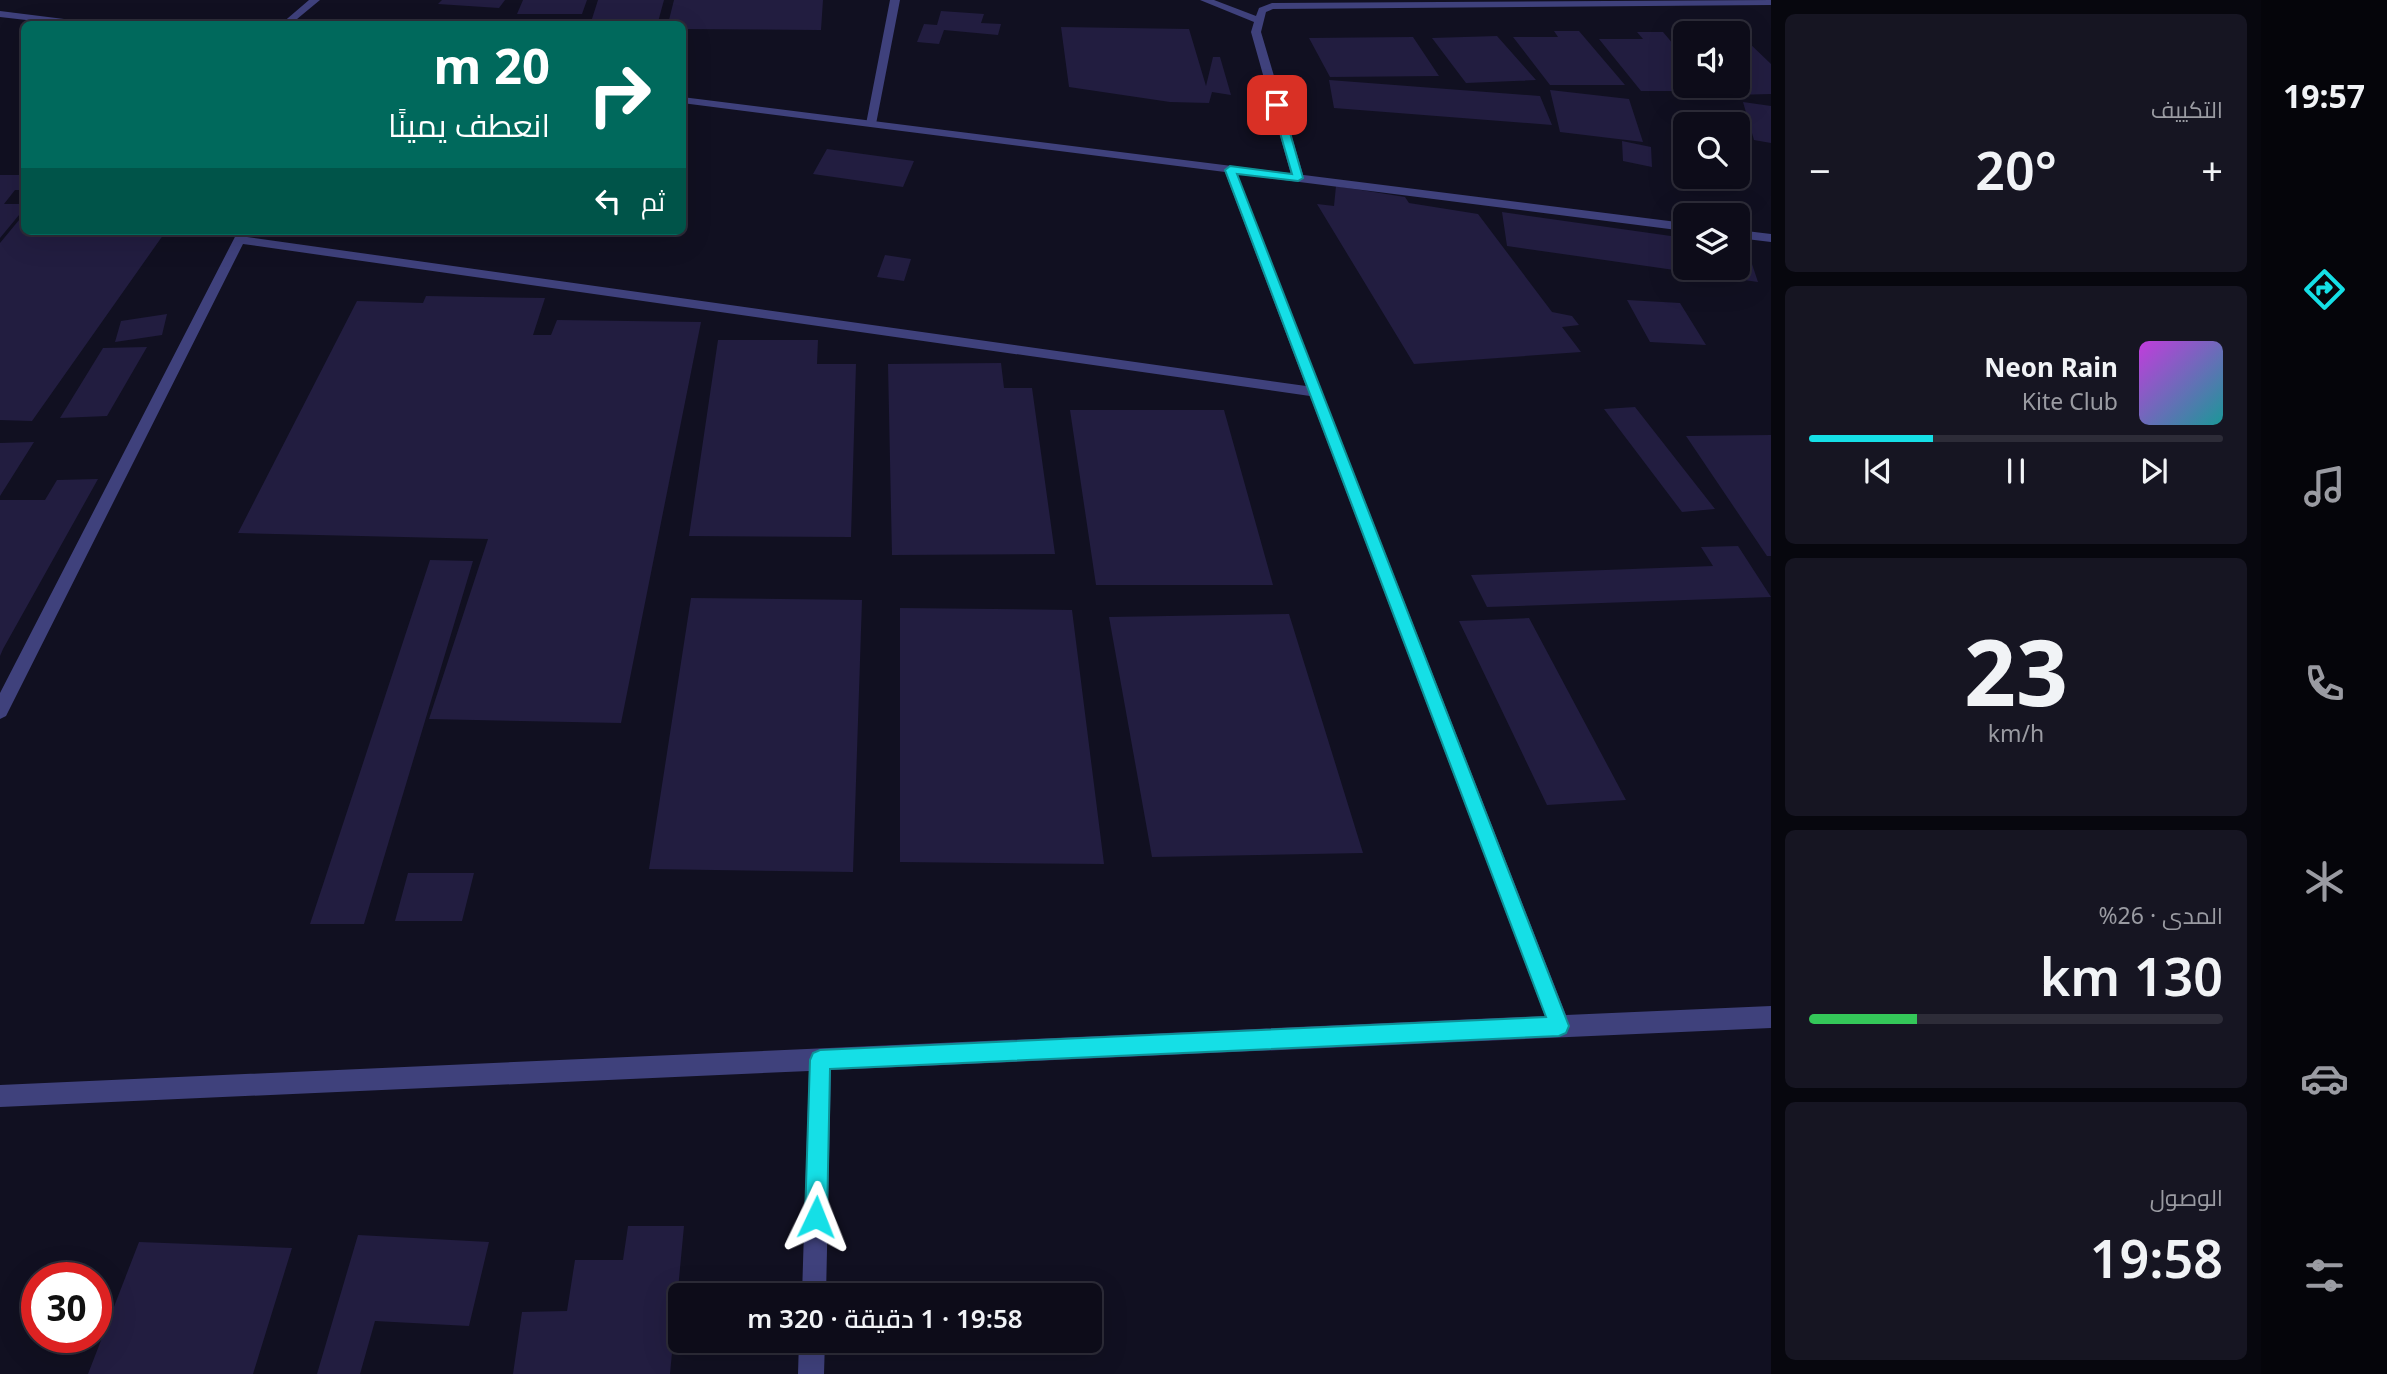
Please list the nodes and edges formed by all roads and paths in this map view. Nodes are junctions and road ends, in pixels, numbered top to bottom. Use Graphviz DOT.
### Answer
graph roads {
  1 [pos="315,0"];
  2 [pos="895,0"];
  3 [pos="1205,0"];
  4 [pos="1771,2"];
  5 [pos="0,14"];
  6 [pos="1258,20"];
  7 [pos="56,21"];
  8 [pos="290,21"];
  9 [pos="686,101"];
  10 [pos="871,124"];
  11 [pos="1230,170"];
  12 [pos="1298,178"];
  13 [pos="1673,225"];
  14 [pos="1750,235"];
  15 [pos="241,236"];
  16 [pos="1771,238"];
  17 [pos="1317,392"];
  18 [pos="0,711"];
  19 [pos="1771,1017"];
  20 [pos="1559,1026"];
  21 [pos="820,1060"];
  22 [pos="0,1096"];
  23 [pos="814,1283"];
  24 [pos="812,1353"];
  25 [pos="811,1374"];
  1 -- 8 [label="street"];
  2 -- 10 [label="street"];
  3 -- 6 [label="street"];
  4 -- 6 [label="street"];
  5 -- 7 [label="street"];
  6 -- 12 [label="street"];
  9 -- 10 [label="street"];
  10 -- 11 [label="street"];
  11 -- 12 [label="street"];
  11 -- 17 [label="street"];
  12 -- 13 [label="street"];
  14 -- 16 [label="street"];
  15 -- 17 [label="street"];
  15 -- 18 [label="street"];
  17 -- 20 [label="street"];
  19 -- 20 [label="street"];
  20 -- 21 [label="street"];
  21 -- 22 [label="street"];
  21 -- 23 [label="street"];
  24 -- 25 [label="street"];
}
